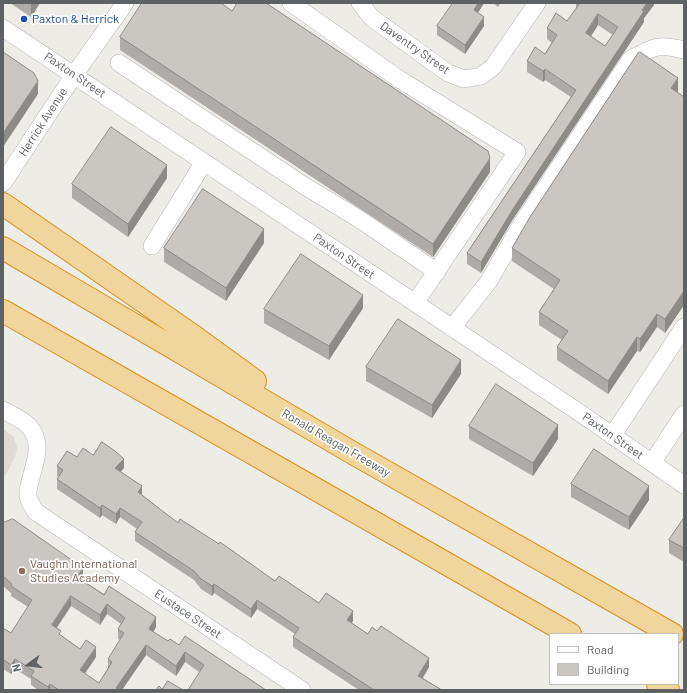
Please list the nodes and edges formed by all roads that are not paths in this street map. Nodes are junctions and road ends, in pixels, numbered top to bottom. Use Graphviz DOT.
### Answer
graph roads {
  1 [pos="125,3"];
  2 [pos="291,3"];
  3 [pos="360,3"];
  4 [pos="538,3"];
  5 [pos="3,28"];
  6 [pos="684,50"];
  7 [pos="119,63"];
  8 [pos="74,75"];
  9 [pos="204,162"];
  10 [pos="3,183"];
  11 [pos="11,210"];
  12 [pos="152,246"];
  13 [pos="3,248"];
  14 [pos="437,272"];
  15 [pos="415,303"];
  16 [pos="3,311"];
  17 [pos="452,328"];
  18 [pos="684,328"];
  19 [pos="3,410"];
  20 [pos="684,414"];
  21 [pos="612,436"];
  22 [pos="351,452"];
  23 [pos="652,463"];
  24 [pos="684,485"];
  25 [pos="568,633"];
  26 [pos="670,633"];
  27 [pos="302,690"];
  1 -- 8 [label="street, Herrick Avenue"];
  2 -- 14 [label="street"];
  3 -- 4 [label="street, Daventry Street"];
  5 -- 8 [label="street, Paxton Street"];
  6 -- 17 [label="street"];
  7 -- 14 [label="street"];
  8 -- 9 [label="street, Paxton Street"];
  8 -- 10 [label="street, Herrick Avenue"];
  9 -- 12 [label="street"];
  9 -- 15 [label="street, Paxton Street"];
  11 -- 22 [label="highway"];
  13 -- 22 [label="highway, Ronald Reagan Freeway"];
  14 -- 15 [label="street"];
  15 -- 17 [label="street, Paxton Street"];
  16 -- 25 [label="highway"];
  17 -- 21 [label="street, Paxton Street"];
  18 -- 21 [label="street"];
  19 -- 27 [label="street, Eustace Street"];
  20 -- 23 [label="street"];
  21 -- 23 [label="street, Paxton Street"];
  22 -- 26 [label="highway, Ronald Reagan Freeway"];
  23 -- 24 [label="street, Paxton Street"];
}
